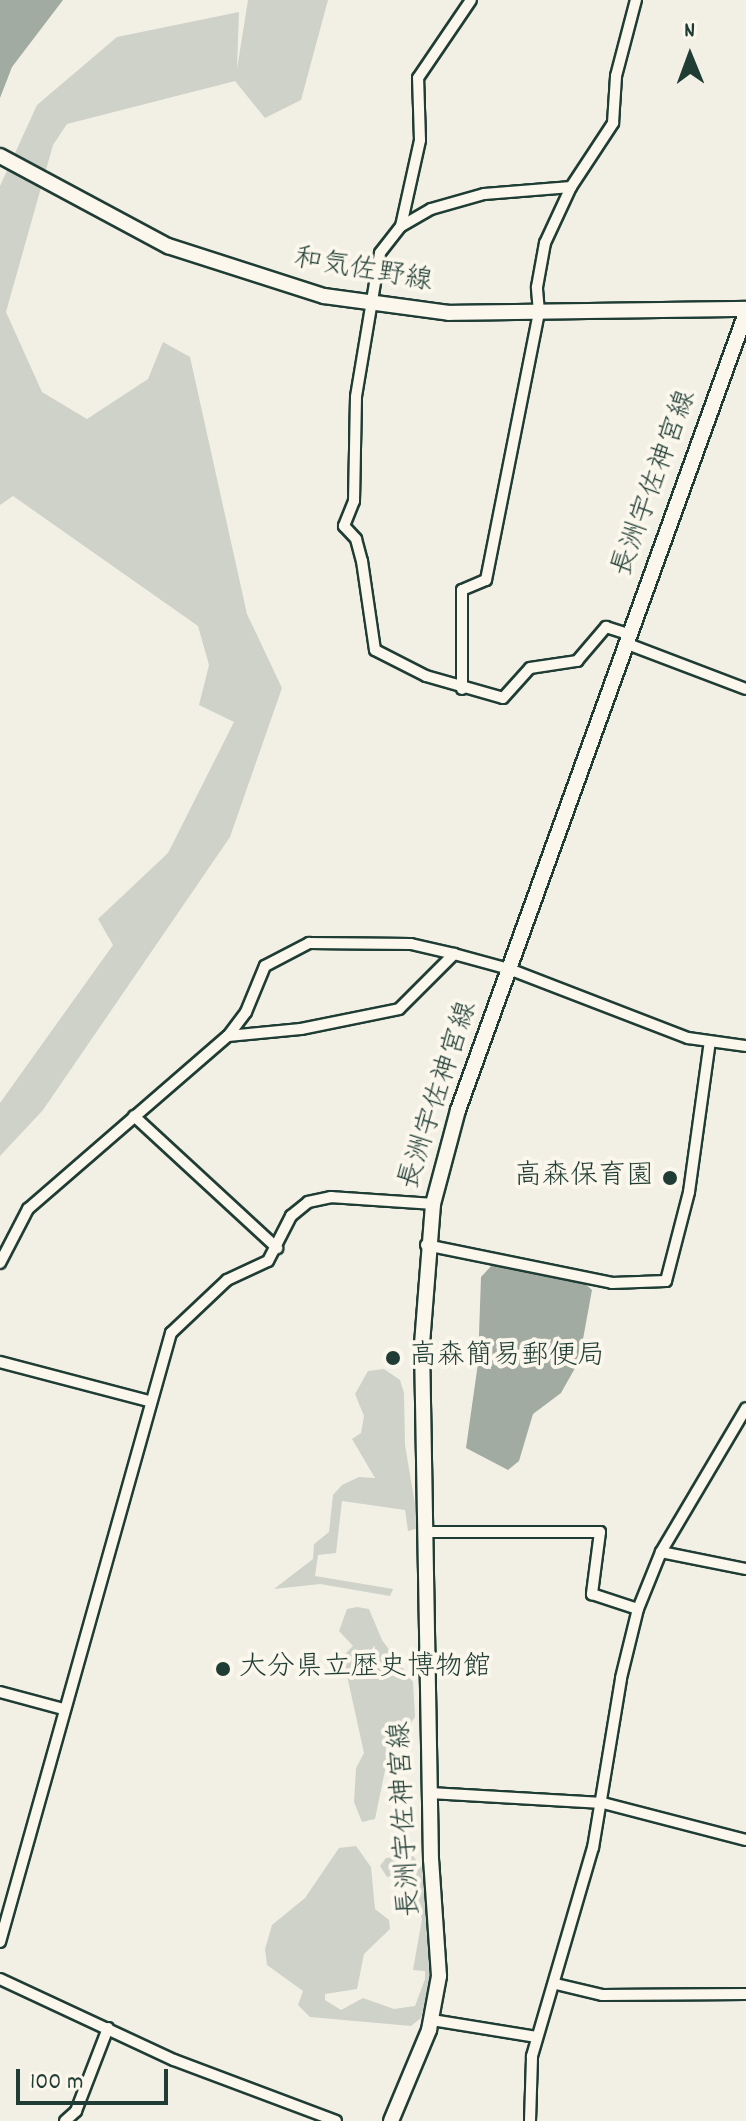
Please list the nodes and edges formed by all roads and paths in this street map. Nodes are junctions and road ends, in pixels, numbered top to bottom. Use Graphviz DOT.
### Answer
graph roads {
  1 [pos="471,0"];
  2 [pos="636,0"];
  3 [pos="2,157"];
  4 [pos="571,187"];
  5 [pos="401,226"];
  6 [pos="374,305"];
  7 [pos="746,311"];
  8 [pos="539,312"];
  9 [pos="627,638"];
  10 [pos="462,689"];
  11 [pos="746,689"];
  12 [pos="454,954"];
  13 [pos="509,969"];
  14 [pos="228,1036"];
  15 [pos="710,1041"];
  16 [pos="746,1046"];
  17 [pos="134,1116"];
  18 [pos="433,1204"];
  19 [pos="426,1245"];
  20 [pos="277,1248"];
  21 [pos="0,1263"];
  22 [pos="0,1362"];
  23 [pos="149,1401"];
  24 [pos="746,1408"];
  25 [pos="426,1532"];
  26 [pos="661,1552"];
  27 [pos="746,1569"];
  28 [pos="638,1609"];
  29 [pos="0,1692"];
  30 [pos="63,1709"];
  31 [pos="430,1793"];
  32 [pos="603,1803"];
  33 [pos="746,1840"];
  34 [pos="0,1942"];
  35 [pos="0,1979"];
  36 [pos="556,1984"];
  37 [pos="746,1994"];
  38 [pos="432,2020"];
  39 [pos="108,2028"];
  40 [pos="537,2037"];
  41 [pos="65,2121"];
  42 [pos="336,2121"];
  43 [pos="391,2121"];
  44 [pos="530,2121"];
  1 -- 5 [label="street"];
  2 -- 4 [label="street"];
  3 -- 6 [label="main road, 和気佐野線"];
  4 -- 5 [label="street"];
  4 -- 8 [label="street"];
  5 -- 6 [label="street"];
  6 -- 8 [label="main road, 和気佐野線"];
  6 -- 10 [label="street"];
  7 -- 8 [label="main road, 和気佐野線"];
  7 -- 9 [label="main road, 長洲宇佐神宮線"];
  8 -- 10 [label="street"];
  9 -- 10 [label="street"];
  9 -- 11 [label="street"];
  9 -- 13 [label="main road, 長洲宇佐神宮線"];
  12 -- 13 [label="street"];
  12 -- 14 [label="street"];
  12 -- 14 [label="street"];
  13 -- 15 [label="street"];
  13 -- 18 [label="main road, 長洲宇佐神宮線"];
  14 -- 17 [label="street"];
  15 -- 16 [label="street"];
  15 -- 19 [label="street"];
  17 -- 20 [label="street"];
  17 -- 21 [label="street"];
  18 -- 19 [label="main road, 長洲宇佐神宮線"];
  18 -- 20 [label="street"];
  19 -- 25 [label="main road, 長洲宇佐神宮線"];
  20 -- 23 [label="street"];
  22 -- 23 [label="street"];
  23 -- 30 [label="street"];
  24 -- 26 [label="street"];
  25 -- 28 [label="street"];
  25 -- 31 [label="main road, 長洲宇佐神宮線"];
  26 -- 27 [label="street"];
  26 -- 28 [label="street"];
  28 -- 32 [label="street"];
  29 -- 30 [label="street"];
  30 -- 34 [label="street"];
  31 -- 32 [label="street"];
  31 -- 38 [label="main road, 長洲宇佐神宮線"];
  32 -- 33 [label="street"];
  32 -- 36 [label="street"];
  35 -- 39 [label="street"];
  36 -- 37 [label="street"];
  36 -- 40 [label="street"];
  38 -- 40 [label="street"];
  38 -- 43 [label="main road, 長洲宇佐神宮線"];
  39 -- 41 [label="street"];
  39 -- 42 [label="street"];
  40 -- 44 [label="street"];
}
